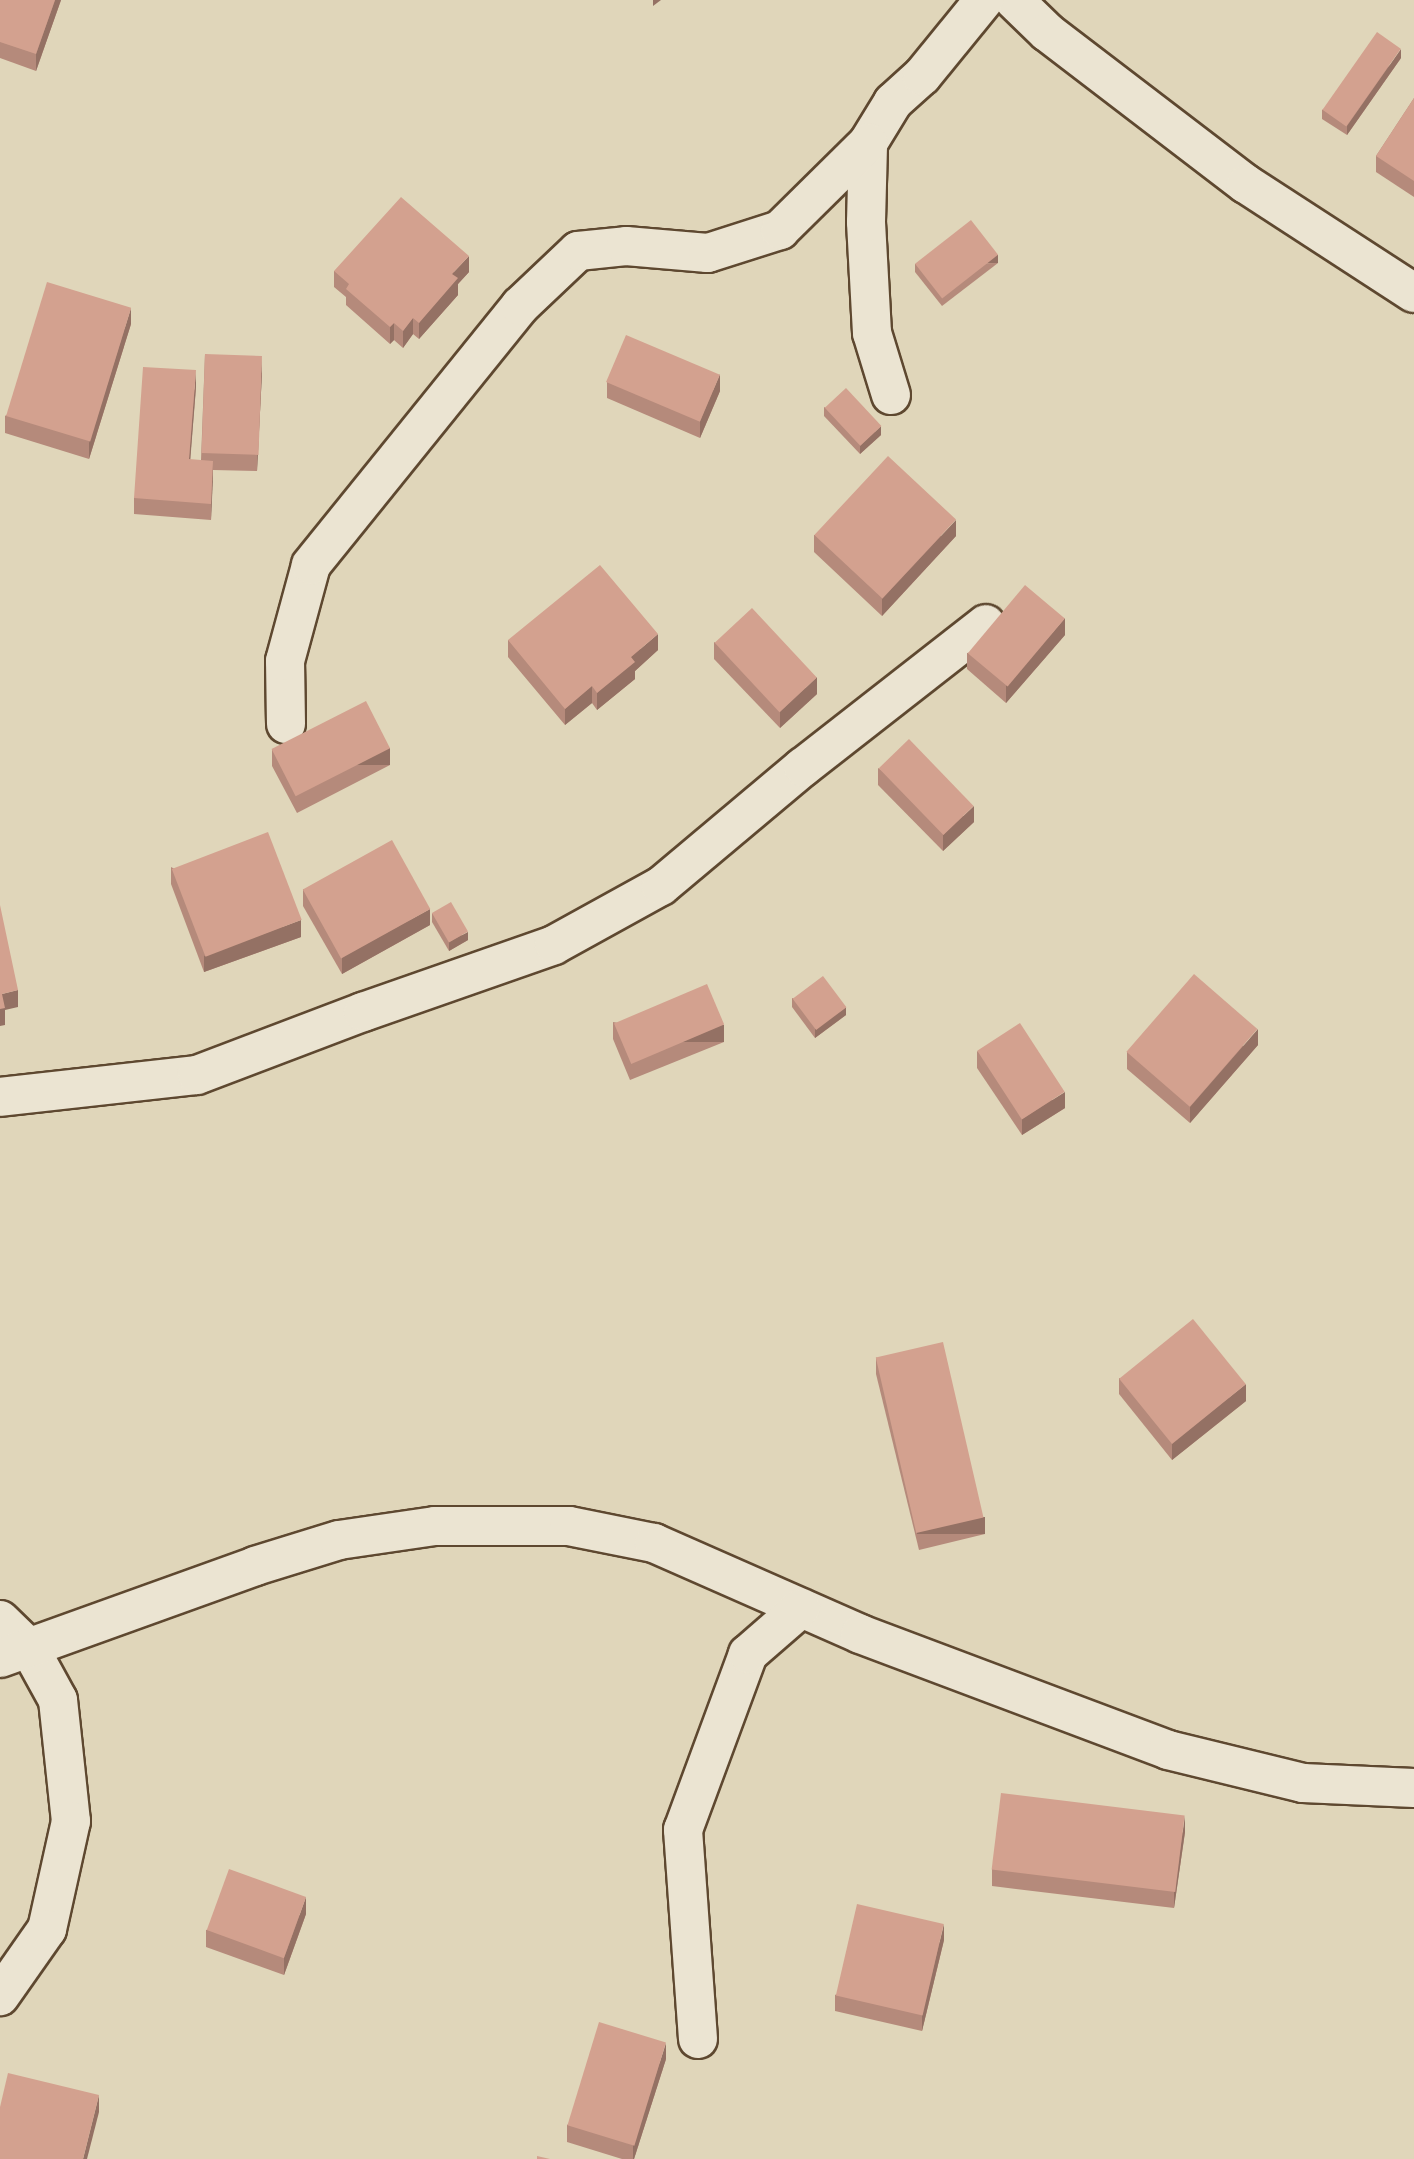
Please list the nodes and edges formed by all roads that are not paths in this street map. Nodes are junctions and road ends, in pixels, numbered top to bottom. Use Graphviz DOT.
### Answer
graph roads {
  1 [pos="984,0"];
  2 [pos="1014,0"];
  3 [pos="868,143"];
  4 [pos="1414,293"];
  5 [pos="891,395"];
  6 [pos="986,624"];
  7 [pos="286,724"];
  8 [pos="0,1097"];
  9 [pos="801,1608"];
  10 [pos="0,1620"];
  11 [pos="15,1654"];
  12 [pos="1414,1788"];
  13 [pos="0,1996"];
  14 [pos="698,2039"];
  1 -- 3 [label="street"];
  2 -- 4 [label="street"];
  3 -- 5 [label="street"];
  3 -- 7 [label="street"];
  6 -- 8 [label="street"];
  9 -- 11 [label="street"];
  9 -- 12 [label="street"];
  9 -- 14 [label="street"];
  10 -- 11 [label="street"];
  11 -- 13 [label="street"];
}
